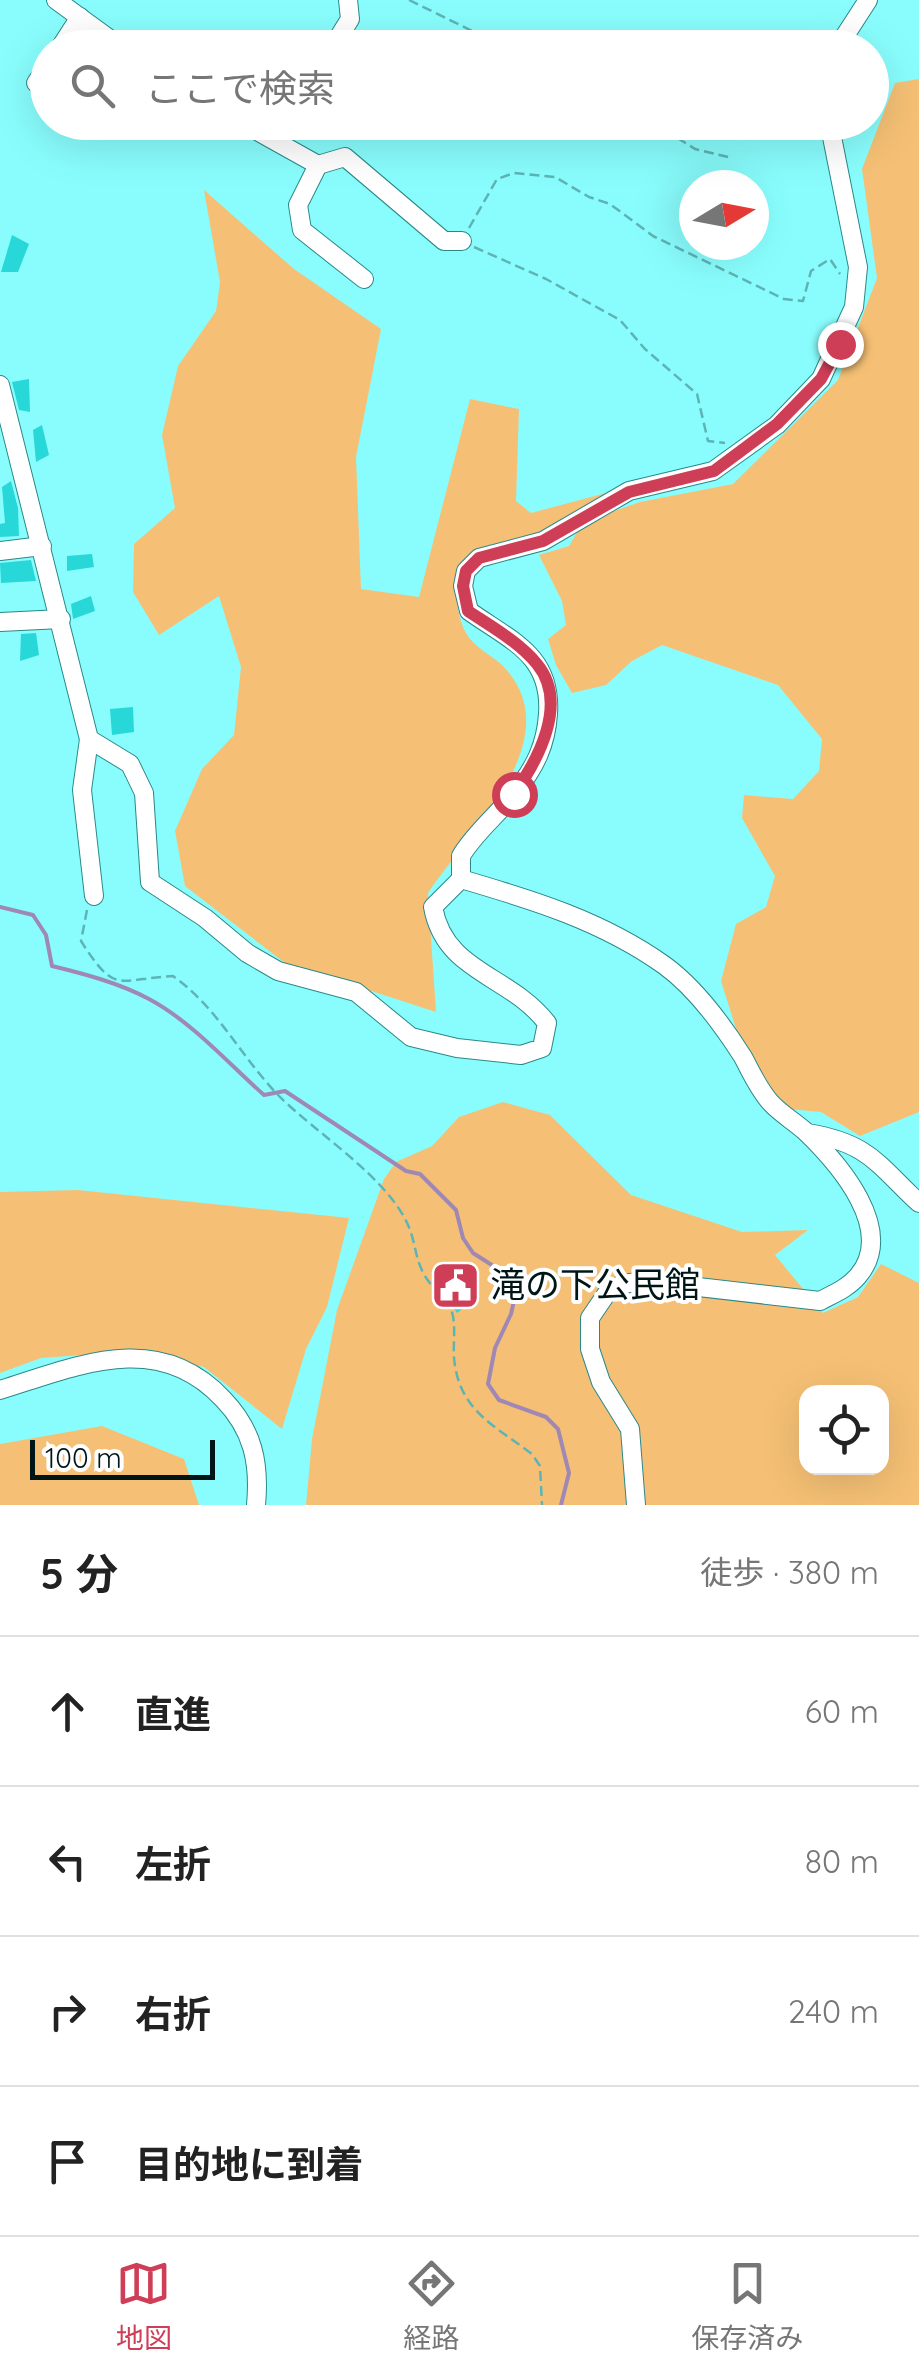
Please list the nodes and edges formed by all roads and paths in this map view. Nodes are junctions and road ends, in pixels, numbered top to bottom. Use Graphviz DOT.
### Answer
graph roads {
  1 [pos="56,0"];
  2 [pos="348,0"];
  3 [pos="410,0"];
  4 [pos="868,0"];
  5 [pos="80,17"];
  6 [pos="72,30"];
  7 [pos="98,30"];
  8 [pos="343,30"];
  9 [pos="471,30"];
  10 [pos="849,30"];
  11 [pos="273,140"];
  12 [pos="682,140"];
  13 [pos="833,140"];
  14 [pos="728,157"];
  15 [pos="318,165"];
  16 [pos="462,241"];
  17 [pos="842,276"];
  18 [pos="364,278"];
  19 [pos="0,384"];
  20 [pos="745,450"];
  21 [pos="20,470"];
  22 [pos="0,471"];
  23 [pos="42,546"];
  24 [pos="0,552"];
  25 [pos="61,619"];
  26 [pos="0,622"];
  27 [pos="89,739"];
  28 [pos="461,879"];
  29 [pos="94,896"];
  30 [pos="807,1133"];
  31 [pos="919,1204"];
  32 [pos="0,1390"];
  33 [pos="256,1505"];
  34 [pos="542,1505"];
  35 [pos="636,1505"];
  1 -- 5 [label="street"];
  2 -- 8 [label="street"];
  3 -- 9 [label="path"];
  4 -- 10 [label="street"];
  5 -- 6 [label="street"];
  5 -- 7 [label="street"];
  11 -- 15 [label="street"];
  12 -- 14 [label="path"];
  13 -- 20 [label="street"];
  15 -- 16 [label="street"];
  15 -- 18 [label="street"];
  16 -- 17 [label="path"];
  16 -- 20 [label="path"];
  19 -- 21 [label="street"];
  20 -- 28 [label="street"];
  21 -- 22 [label="street"];
  21 -- 23 [label="street"];
  23 -- 24 [label="street"];
  23 -- 25 [label="street"];
  25 -- 26 [label="street"];
  25 -- 27 [label="street"];
  27 -- 28 [label="street"];
  27 -- 29 [label="street"];
  28 -- 30 [label="street"];
  29 -- 34 [label="path"];
  30 -- 31 [label="street"];
  30 -- 35 [label="street"];
  32 -- 33 [label="street"];
}
